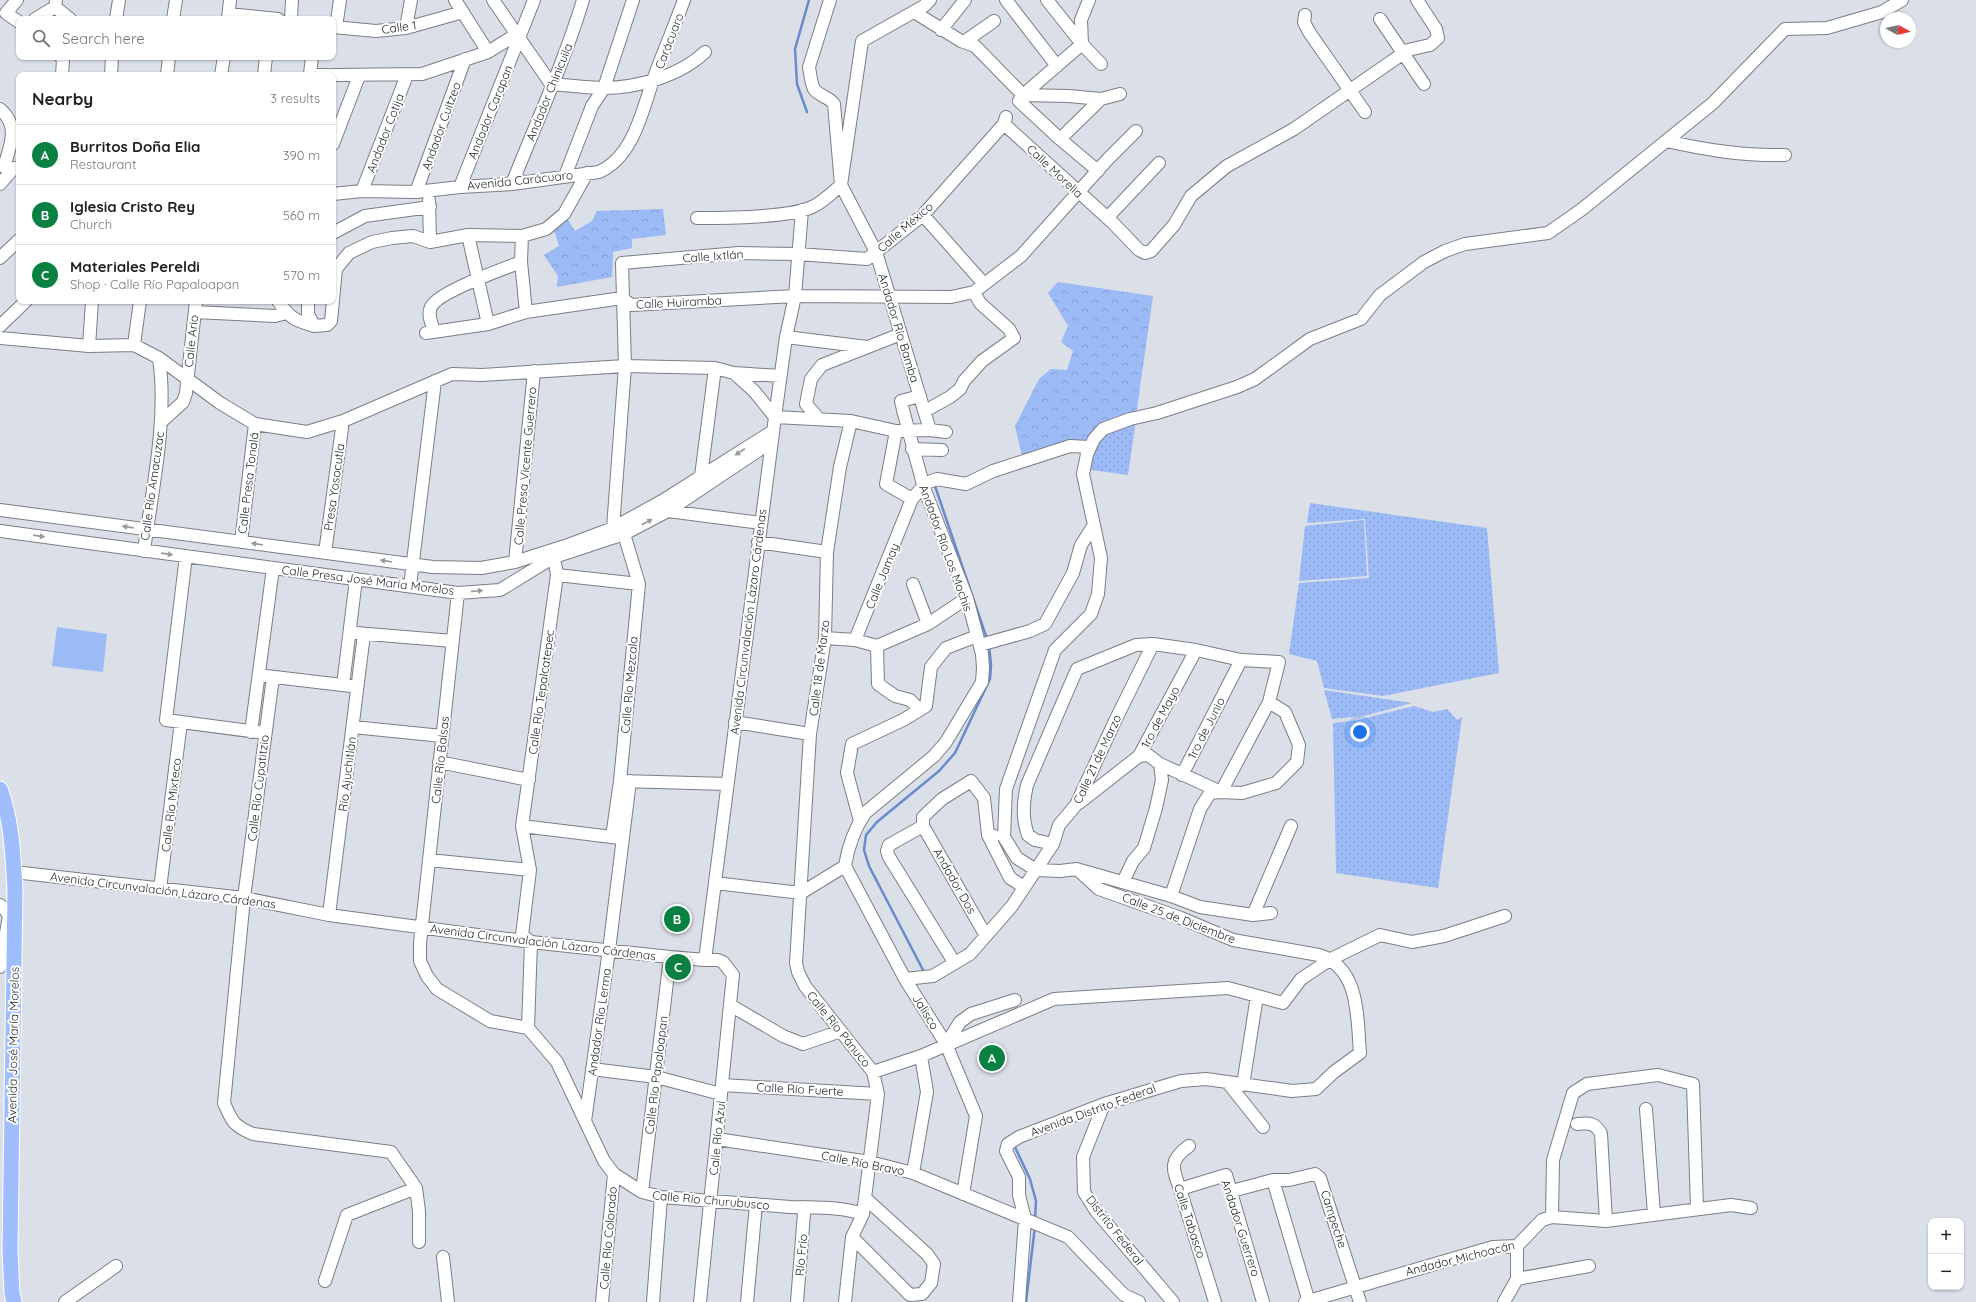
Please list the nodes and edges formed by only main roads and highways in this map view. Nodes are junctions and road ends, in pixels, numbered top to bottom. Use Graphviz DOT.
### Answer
graph roads {
  1 [pos="0,789"];
  2 [pos="6,834"];
  3 [pos="8,916"];
  4 [pos="11,1302"];
  1 -- 2 [label="main road, Avenida José María Morelos"];
  2 -- 3 [label="main road, Avenida José María Morelos"];
  3 -- 4 [label="main road, Avenida José María Morelos"];
}
